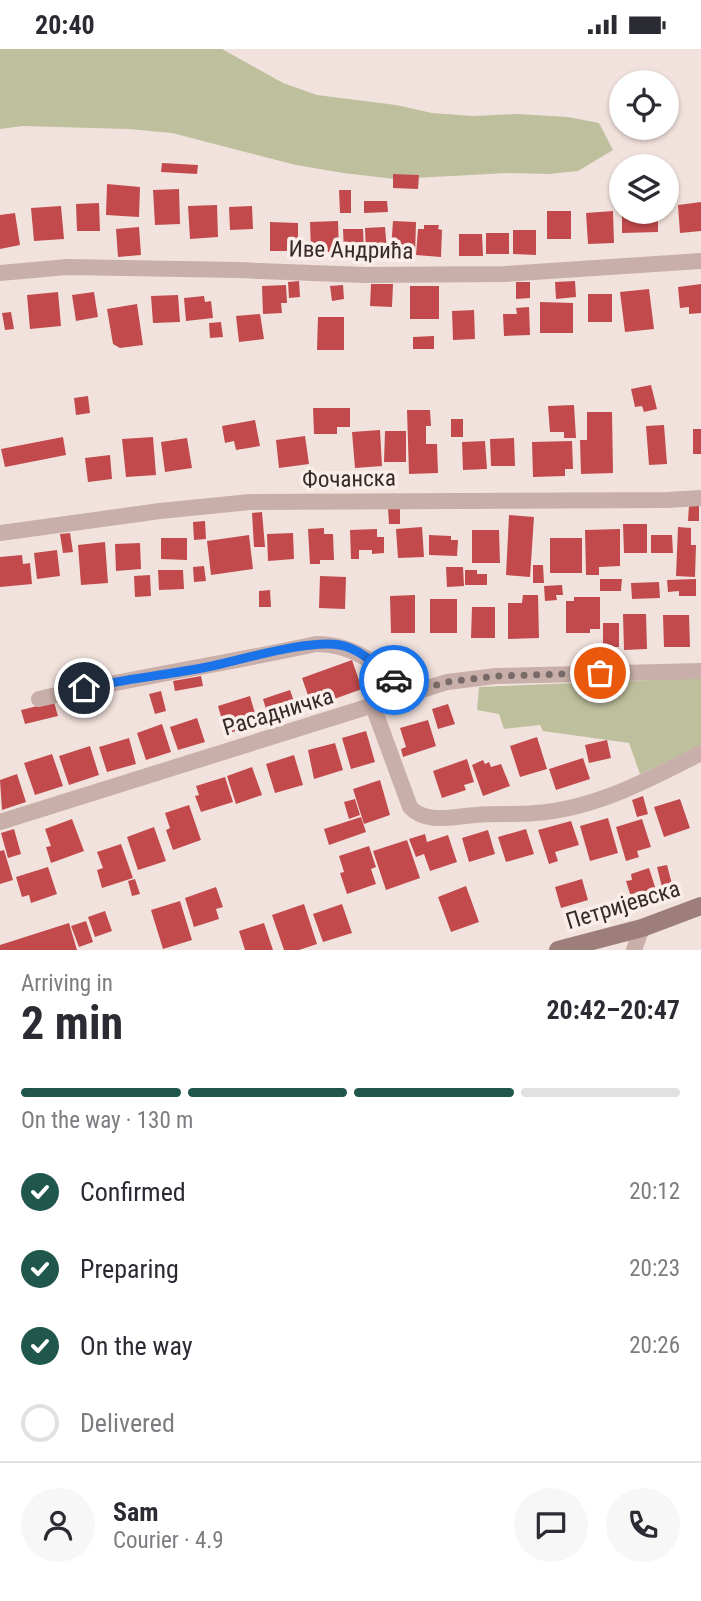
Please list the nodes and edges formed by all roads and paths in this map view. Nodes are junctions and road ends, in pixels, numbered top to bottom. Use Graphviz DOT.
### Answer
graph roads {
  1 [pos="701,261"];
  2 [pos="0,273"];
  3 [pos="701,498"];
  4 [pos="0,533"];
  5 [pos="701,671"];
  6 [pos="406,694"];
  7 [pos="38,699"];
  8 [pos="373,706"];
  9 [pos="701,753"];
  10 [pos="0,822"];
  11 [pos="701,906"];
  12 [pos="642,927"];
  13 [pos="558,950"];
  14 [pos="634,950"];
  1 -- 2 [label="street, Иве Андрића"];
  3 -- 4 [label="street, Фочанска"];
  5 -- 6 [label="street, Расадничка"];
  6 -- 7 [label="street"];
  6 -- 8 [label="street, Расадничка"];
  8 -- 9 [label="street"];
  8 -- 10 [label="street, Расадничка"];
  11 -- 12 [label="main road, Петријевска"];
  12 -- 13 [label="main road, Петријевска"];
  12 -- 14 [label="street"];
}
